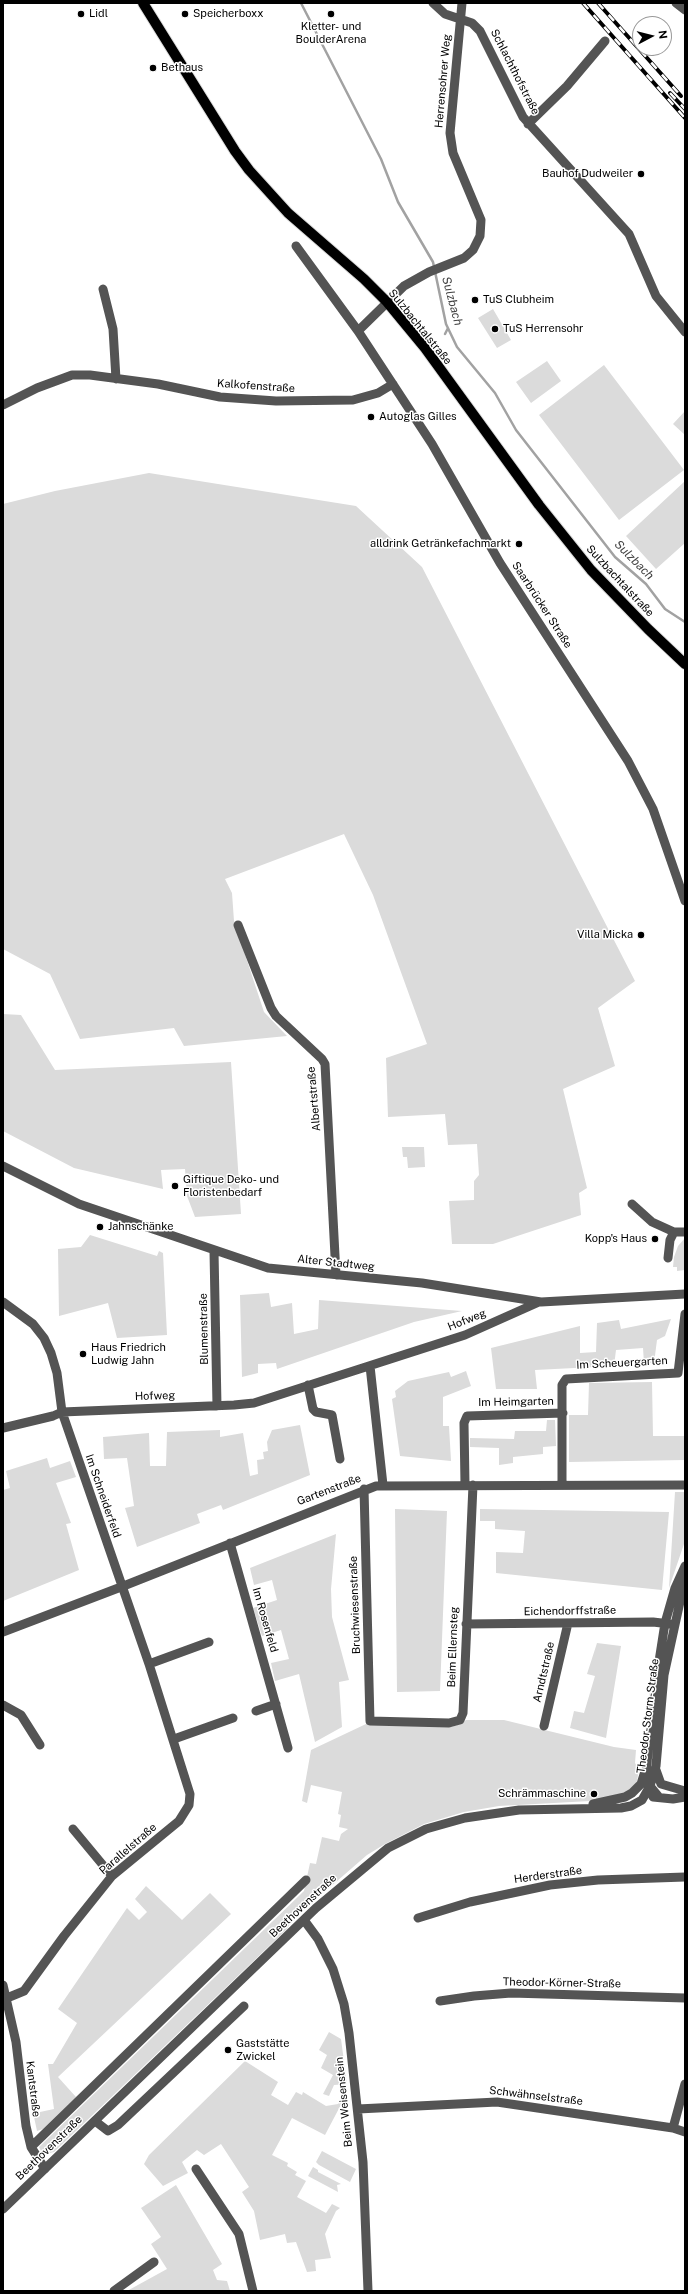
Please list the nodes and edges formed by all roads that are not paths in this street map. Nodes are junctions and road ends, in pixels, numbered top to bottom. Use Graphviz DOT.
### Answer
graph roads {
  1 [pos="143,3"];
  2 [pos="433,3"];
  3 [pos="462,3"];
  4 [pos="676,3"];
  5 [pos="685,10"];
  6 [pos="460,20"];
  7 [pos="605,41"];
  8 [pos="528,124"];
  9 [pos="296,246"];
  10 [pos="103,289"];
  11 [pos="387,302"];
  12 [pos="358,331"];
  13 [pos="685,332"];
  14 [pos="116,379"];
  15 [pos="393,384"];
  16 [pos="3,406"];
  17 [pos="685,664"];
  18 [pos="685,901"];
  19 [pos="238,925"];
  20 [pos="3,1166"];
  21 [pos="632,1204"];
  22 [pos="674,1232"];
  23 [pos="685,1232"];
  24 [pos="214,1251"];
  25 [pos="668,1258"];
  26 [pos="336,1275"];
  27 [pos="685,1284"];
  28 [pos="684,1294"];
  29 [pos="3,1302"];
  30 [pos="541,1302"];
  31 [pos="685,1314"];
  32 [pos="370,1366"];
  33 [pos="308,1385"];
  34 [pos="217,1406"];
  35 [pos="62,1412"];
  36 [pos="563,1413"];
  37 [pos="3,1428"];
  38 [pos="340,1459"];
  39 [pos="383,1485"];
  40 [pos="469,1485"];
  41 [pos="562,1485"];
  42 [pos="685,1485"];
  43 [pos="364,1489"];
  44 [pos="230,1542"];
  45 [pos="685,1566"];
  46 [pos="685,1578"];
  47 [pos="121,1587"];
  48 [pos="568,1622"];
  49 [pos="466,1624"];
  50 [pos="670,1624"];
  51 [pos="3,1632"];
  52 [pos="209,1642"];
  53 [pos="149,1664"];
  54 [pos="276,1704"];
  55 [pos="3,1705"];
  56 [pos="256,1711"];
  57 [pos="233,1718"];
  58 [pos="370,1721"];
  59 [pos="544,1726"];
  60 [pos="174,1739"];
  61 [pos="40,1745"];
  62 [pos="288,1748"];
  63 [pos="646,1765"];
  64 [pos="656,1766"];
  65 [pos="661,1784"];
  66 [pos="650,1786"];
  67 [pos="637,1789"];
  68 [pos="685,1791"];
  69 [pos="659,1796"];
  70 [pos="685,1798"];
  71 [pos="642,1800"];
  72 [pos="578,1808"];
  73 [pos="73,1829"];
  74 [pos="112,1876"];
  75 [pos="685,1877"];
  76 [pos="306,1880"];
  77 [pos="418,1918"];
  78 [pos="304,1920"];
  79 [pos="3,1985"];
  80 [pos="7,1998"];
  81 [pos="685,1998"];
  82 [pos="440,2001"];
  83 [pos="244,2006"];
  84 [pos="8,2025"];
  85 [pos="685,2084"];
  86 [pos="358,2108"];
  87 [pos="95,2121"];
  88 [pos="673,2128"];
  89 [pos="685,2132"];
  90 [pos="31,2147"];
  91 [pos="45,2169"];
  92 [pos="196,2169"];
  93 [pos="3,2209"];
  94 [pos="154,2262"];
  95 [pos="114,2291"];
  96 [pos="253,2291"];
  97 [pos="368,2291"];
  1 -- 11 [label="main road, Sulzbachtalstraße"];
  2 -- 6 [label="street, Herrensohrer Weg"];
  3 -- 6 [label="street, Herrensohrer Weg"];
  4 -- 5 [label="street"];
  6 -- 8 [label="street, Schlachthofstraße"];
  6 -- 11 [label="street, Herrensohrer Weg"];
  7 -- 8 [label="street"];
  8 -- 13 [label="street, Schlachthofstraße"];
  9 -- 12 [label="street, Saarbrücker Straße"];
  10 -- 14 [label="street"];
  11 -- 12 [label="street"];
  11 -- 17 [label="main road, Sulzbachtalstraße"];
  12 -- 15 [label="street, Saarbrücker Straße"];
  14 -- 15 [label="street, Kalkofenstraße"];
  14 -- 16 [label="street, Kalkofenstraße"];
  15 -- 18 [label="street, Saarbrücker Straße"];
  19 -- 26 [label="street, Albertstraße"];
  20 -- 24 [label="street, Alter Stadtweg"];
  21 -- 22 [label="street"];
  22 -- 23 [label="street"];
  22 -- 25 [label="street"];
  24 -- 26 [label="street, Alter Stadtweg"];
  24 -- 34 [label="street, Blumenstraße"];
  26 -- 30 [label="street, Alter Stadtweg"];
  27 -- 28 [label="street"];
  28 -- 30 [label="street, Alter Stadtweg"];
  29 -- 35 [label="street, Im Schneiderfeld"];
  30 -- 32 [label="street, Hofweg"];
  31 -- 36 [label="street, Im Scheuergarten"];
  32 -- 33 [label="street, Hofweg"];
  32 -- 39 [label="street"];
  33 -- 34 [label="street, Hofweg"];
  33 -- 38 [label="street"];
  34 -- 35 [label="street, Hofweg"];
  35 -- 37 [label="street, Hofweg"];
  35 -- 47 [label="street, Im Schneiderfeld"];
  36 -- 40 [label="street, Im Heimgarten"];
  36 -- 41 [label="street, Im Scheuergarten"];
  39 -- 40 [label="street, Gartenstraße"];
  39 -- 43 [label="street, Gartenstraße"];
  40 -- 41 [label="street, Gartenstraße"];
  40 -- 49 [label="street, Beim Ellernsteg"];
  41 -- 42 [label="street, Gartenstraße"];
  43 -- 44 [label="street, Gartenstraße"];
  43 -- 58 [label="street, Bruchwiesenstraße"];
  44 -- 47 [label="street, Gartenstraße"];
  44 -- 54 [label="street, Im Rosenfeld"];
  45 -- 50 [label="street, Theodor-Storm-Straße"];
  46 -- 50 [label="street, Theodor-Storm-Straße"];
  47 -- 51 [label="street, Gartenstraße"];
  47 -- 53 [label="street, Parallelstraße"];
  48 -- 49 [label="street, Eichendorffstraße"];
  48 -- 50 [label="street, Eichendorffstraße"];
  48 -- 59 [label="street, Arndtstraße"];
  49 -- 58 [label="street, Beim Ellernsteg"];
  50 -- 63 [label="street, Theodor-Storm-Straße"];
  50 -- 64 [label="street, Theodor-Storm-Straße"];
  52 -- 53 [label="street"];
  53 -- 60 [label="street, Parallelstraße"];
  54 -- 56 [label="street"];
  54 -- 62 [label="street, Im Rosenfeld"];
  55 -- 61 [label="street"];
  57 -- 60 [label="street"];
  60 -- 74 [label="street, Parallelstraße"];
  63 -- 66 [label="street"];
  63 -- 67 [label="street"];
  64 -- 65 [label="street"];
  64 -- 66 [label="street, Theodor-Storm-Straße"];
  65 -- 66 [label="street, Beethovenstraße"];
  65 -- 68 [label="street, Beethovenstraße"];
  66 -- 67 [label="street, Beethovenstraße"];
  66 -- 69 [label="street"];
  66 -- 71 [label="street"];
  67 -- 72 [label="street, Beethovenstraße"];
  69 -- 70 [label="street, Beethovenstraße"];
  69 -- 71 [label="street, Beethovenstraße"];
  71 -- 72 [label="street, Beethovenstraße"];
  72 -- 78 [label="street, Beethovenstraße"];
  73 -- 74 [label="street"];
  74 -- 80 [label="street, Parallelstraße"];
  75 -- 77 [label="street, Herderstraße"];
  76 -- 90 [label="street, Beethovenstraße"];
  78 -- 86 [label="street, Beim Weisenstein"];
  78 -- 87 [label="street, Beethovenstraße"];
  79 -- 80 [label="street, Kantstraße"];
  80 -- 84 [label="street, Kantstraße"];
  81 -- 82 [label="street, Theodor-Körner-Straße"];
  83 -- 87 [label="street, Beethovenstraße"];
  84 -- 90 [label="street, Kantstraße"];
  85 -- 88 [label="street"];
  86 -- 88 [label="street, Schwähnselstraße"];
  86 -- 97 [label="street, Beim Weisenstein"];
  87 -- 91 [label="street, Beethovenstraße"];
  88 -- 89 [label="street, Schwähnselstraße"];
  90 -- 91 [label="street, Kantstraße"];
  91 -- 93 [label="street, Beethovenstraße"];
  92 -- 96 [label="street"];
  94 -- 95 [label="street"];
}
